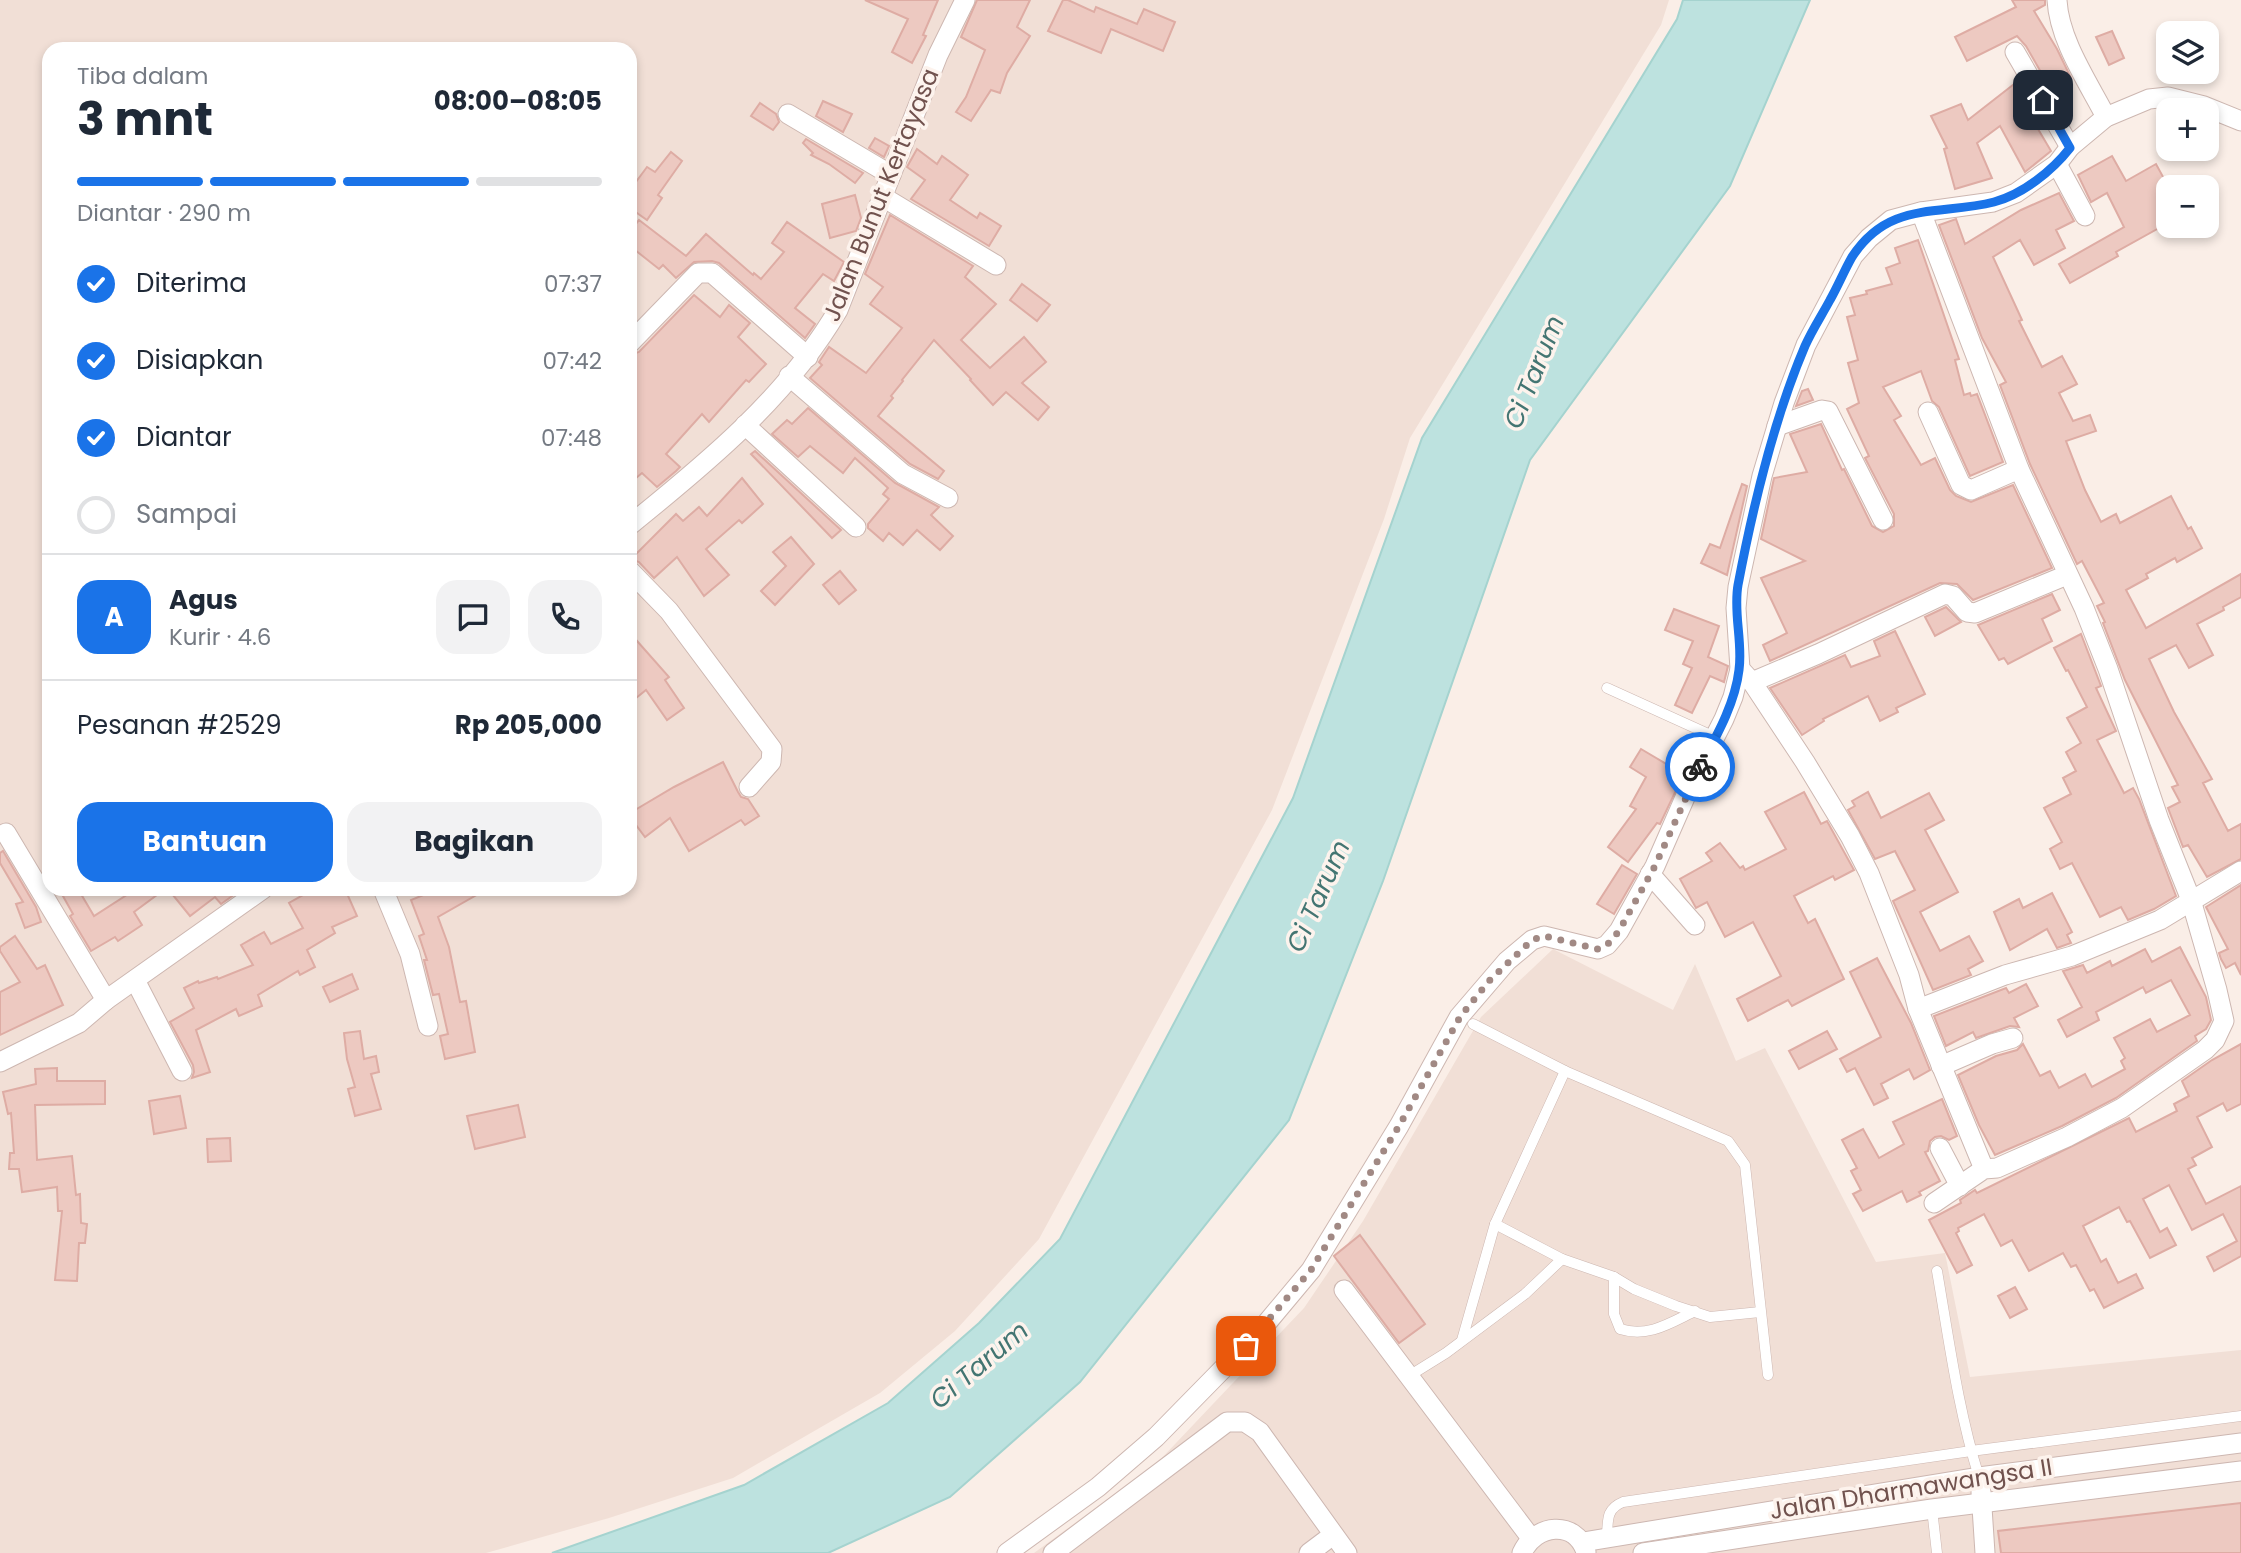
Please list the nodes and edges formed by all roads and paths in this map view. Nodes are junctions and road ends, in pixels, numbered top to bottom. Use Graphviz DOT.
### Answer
graph roads {
  1 [pos="965,0"];
  2 [pos="2057,0"];
  3 [pos="2015,52"];
  4 [pos="788,114"];
  5 [pos="2106,117"];
  6 [pos="2241,121"];
  7 [pos="2070,148"];
  8 [pos="2057,164"];
  9 [pos="891,175"];
  10 [pos="883,197"];
  11 [pos="1921,212"];
  12 [pos="2085,216"];
  13 [pos="996,265"];
  14 [pos="637,336"];
  15 [pos="808,357"];
  16 [pos="789,376"];
  17 [pos="1928,412"];
  18 [pos="746,425"];
  19 [pos="1777,426"];
  20 [pos="2019,469"];
  21 [pos="948,498"];
  22 [pos="637,519"];
  23 [pos="1884,520"];
  24 [pos="856,527"];
  25 [pos="2067,575"];
  26 [pos="637,578"];
  27 [pos="1746,675"];
  28 [pos="1607,688"];
  29 [pos="1715,737"];
  30 [pos="749,787"];
  31 [pos="5,833"];
  32 [pos="2241,872"];
  33 [pos="1650,874"];
  34 [pos="42,894"];
  35 [pos="43,896"];
  36 [pos="253,896"];
  37 [pos="386,896"];
  38 [pos="2191,900"];
  39 [pos="1695,925"];
  40 [pos="135,980"];
  41 [pos="106,1000"];
  42 [pos="1918,1009"];
  43 [pos="1473,1024"];
  44 [pos="428,1026"];
  45 [pos="2013,1038"];
  46 [pos="0,1062"];
  47 [pos="1941,1066"];
  48 [pos="182,1070"];
  49 [pos="1565,1070"];
  50 [pos="1940,1148"];
  51 [pos="1984,1169"];
  52 [pos="1960,1185"];
  53 [pos="1934,1203"];
  54 [pos="1495,1224"];
  55 [pos="1562,1259"];
  56 [pos="1937,1271"];
  57 [pos="1615,1277"];
  58 [pos="1343,1290"];
  59 [pos="1695,1311"];
  60 [pos="1760,1312"];
  61 [pos="1462,1340"];
  62 [pos="1768,1375"];
  63 [pos="1409,1376"];
  64 [pos="2241,1416"];
  65 [pos="2241,1443"];
  66 [pos="1971,1451"];
  67 [pos="2241,1471"];
  68 [pos="1979,1477"];
  69 [pos="1982,1503"];
  70 [pos="1932,1509"];
  71 [pos="1333,1535"];
  72 [pos="1607,1536"];
  73 [pos="1527,1545"];
  74 [pos="1585,1548"];
  75 [pos="1007,1553"];
  76 [pos="1053,1553"];
  77 [pos="1309,1553"];
  78 [pos="1347,1553"];
  79 [pos="1643,1553"];
  80 [pos="1937,1553"];
  81 [pos="1985,1553"];
  1 -- 9 [label="street, Jalan Bunut Kertayasa"];
  2 -- 5 [label="street"];
  3 -- 7 [label="street"];
  4 -- 9 [label="street"];
  5 -- 6 [label="street"];
  5 -- 7 [label="street"];
  7 -- 8 [label="street"];
  8 -- 11 [label="street"];
  8 -- 12 [label="street"];
  9 -- 10 [label="street, Jalan Bunut Kertayasa"];
  10 -- 13 [label="street"];
  10 -- 15 [label="street, Jalan Bunut Kertayasa"];
  11 -- 19 [label="street"];
  11 -- 20 [label="street"];
  14 -- 15 [label="street"];
  15 -- 16 [label="street, Jalan Bunut Kertayasa"];
  16 -- 18 [label="street, Jalan Bunut Kertayasa"];
  16 -- 21 [label="street"];
  17 -- 20 [label="street"];
  18 -- 22 [label="street, Jalan Bunut Kertayasa"];
  18 -- 24 [label="street"];
  19 -- 23 [label="street"];
  19 -- 27 [label="street"];
  20 -- 25 [label="street"];
  25 -- 27 [label="street"];
  25 -- 38 [label="street"];
  26 -- 30 [label="street"];
  27 -- 29 [label="street"];
  27 -- 42 [label="street"];
  28 -- 29 [label="lane"];
  29 -- 33 [label="street"];
  31 -- 34 [label="street"];
  32 -- 38 [label="street"];
  33 -- 39 [label="street"];
  33 -- 75 [label="street"];
  35 -- 41 [label="street"];
  36 -- 40 [label="street"];
  37 -- 44 [label="street"];
  38 -- 42 [label="street"];
  38 -- 51 [label="street"];
  40 -- 41 [label="street"];
  40 -- 48 [label="street"];
  41 -- 46 [label="street"];
  42 -- 47 [label="street"];
  43 -- 49 [label="lane"];
  45 -- 47 [label="street"];
  47 -- 51 [label="street"];
  49 -- 54 [label="lane"];
  49 -- 60 [label="lane"];
  50 -- 52 [label="street"];
  51 -- 52 [label="street"];
  52 -- 53 [label="street"];
  54 -- 55 [label="lane"];
  54 -- 61 [label="lane"];
  55 -- 57 [label="lane"];
  55 -- 61 [label="lane"];
  56 -- 66 [label="lane"];
  57 -- 59 [label="lane"];
  57 -- 59 [label="lane"];
  58 -- 63 [label="street"];
  59 -- 60 [label="lane"];
  60 -- 62 [label="lane"];
  61 -- 63 [label="lane"];
  63 -- 73 [label="street"];
  64 -- 66 [label="lane"];
  65 -- 68 [label="street, Jalan Dharmawangsa II"];
  66 -- 68 [label="lane"];
  66 -- 72 [label="lane"];
  67 -- 69 [label="street, Jalan Dharmawangsa II"];
  68 -- 69 [label="street"];
  68 -- 72 [label="street, Jalan Dharmawangsa II"];
  69 -- 70 [label="street, Jalan Dharmawangsa II"];
  69 -- 81 [label="street"];
  70 -- 79 [label="street, Jalan Dharmawangsa II"];
  70 -- 80 [label="lane"];
  71 -- 76 [label="street"];
  71 -- 77 [label="street"];
  71 -- 78 [label="street"];
  72 -- 74 [label="street, Jalan Dharmawangsa II"];
  73 -- 74 [label="street"];
}
